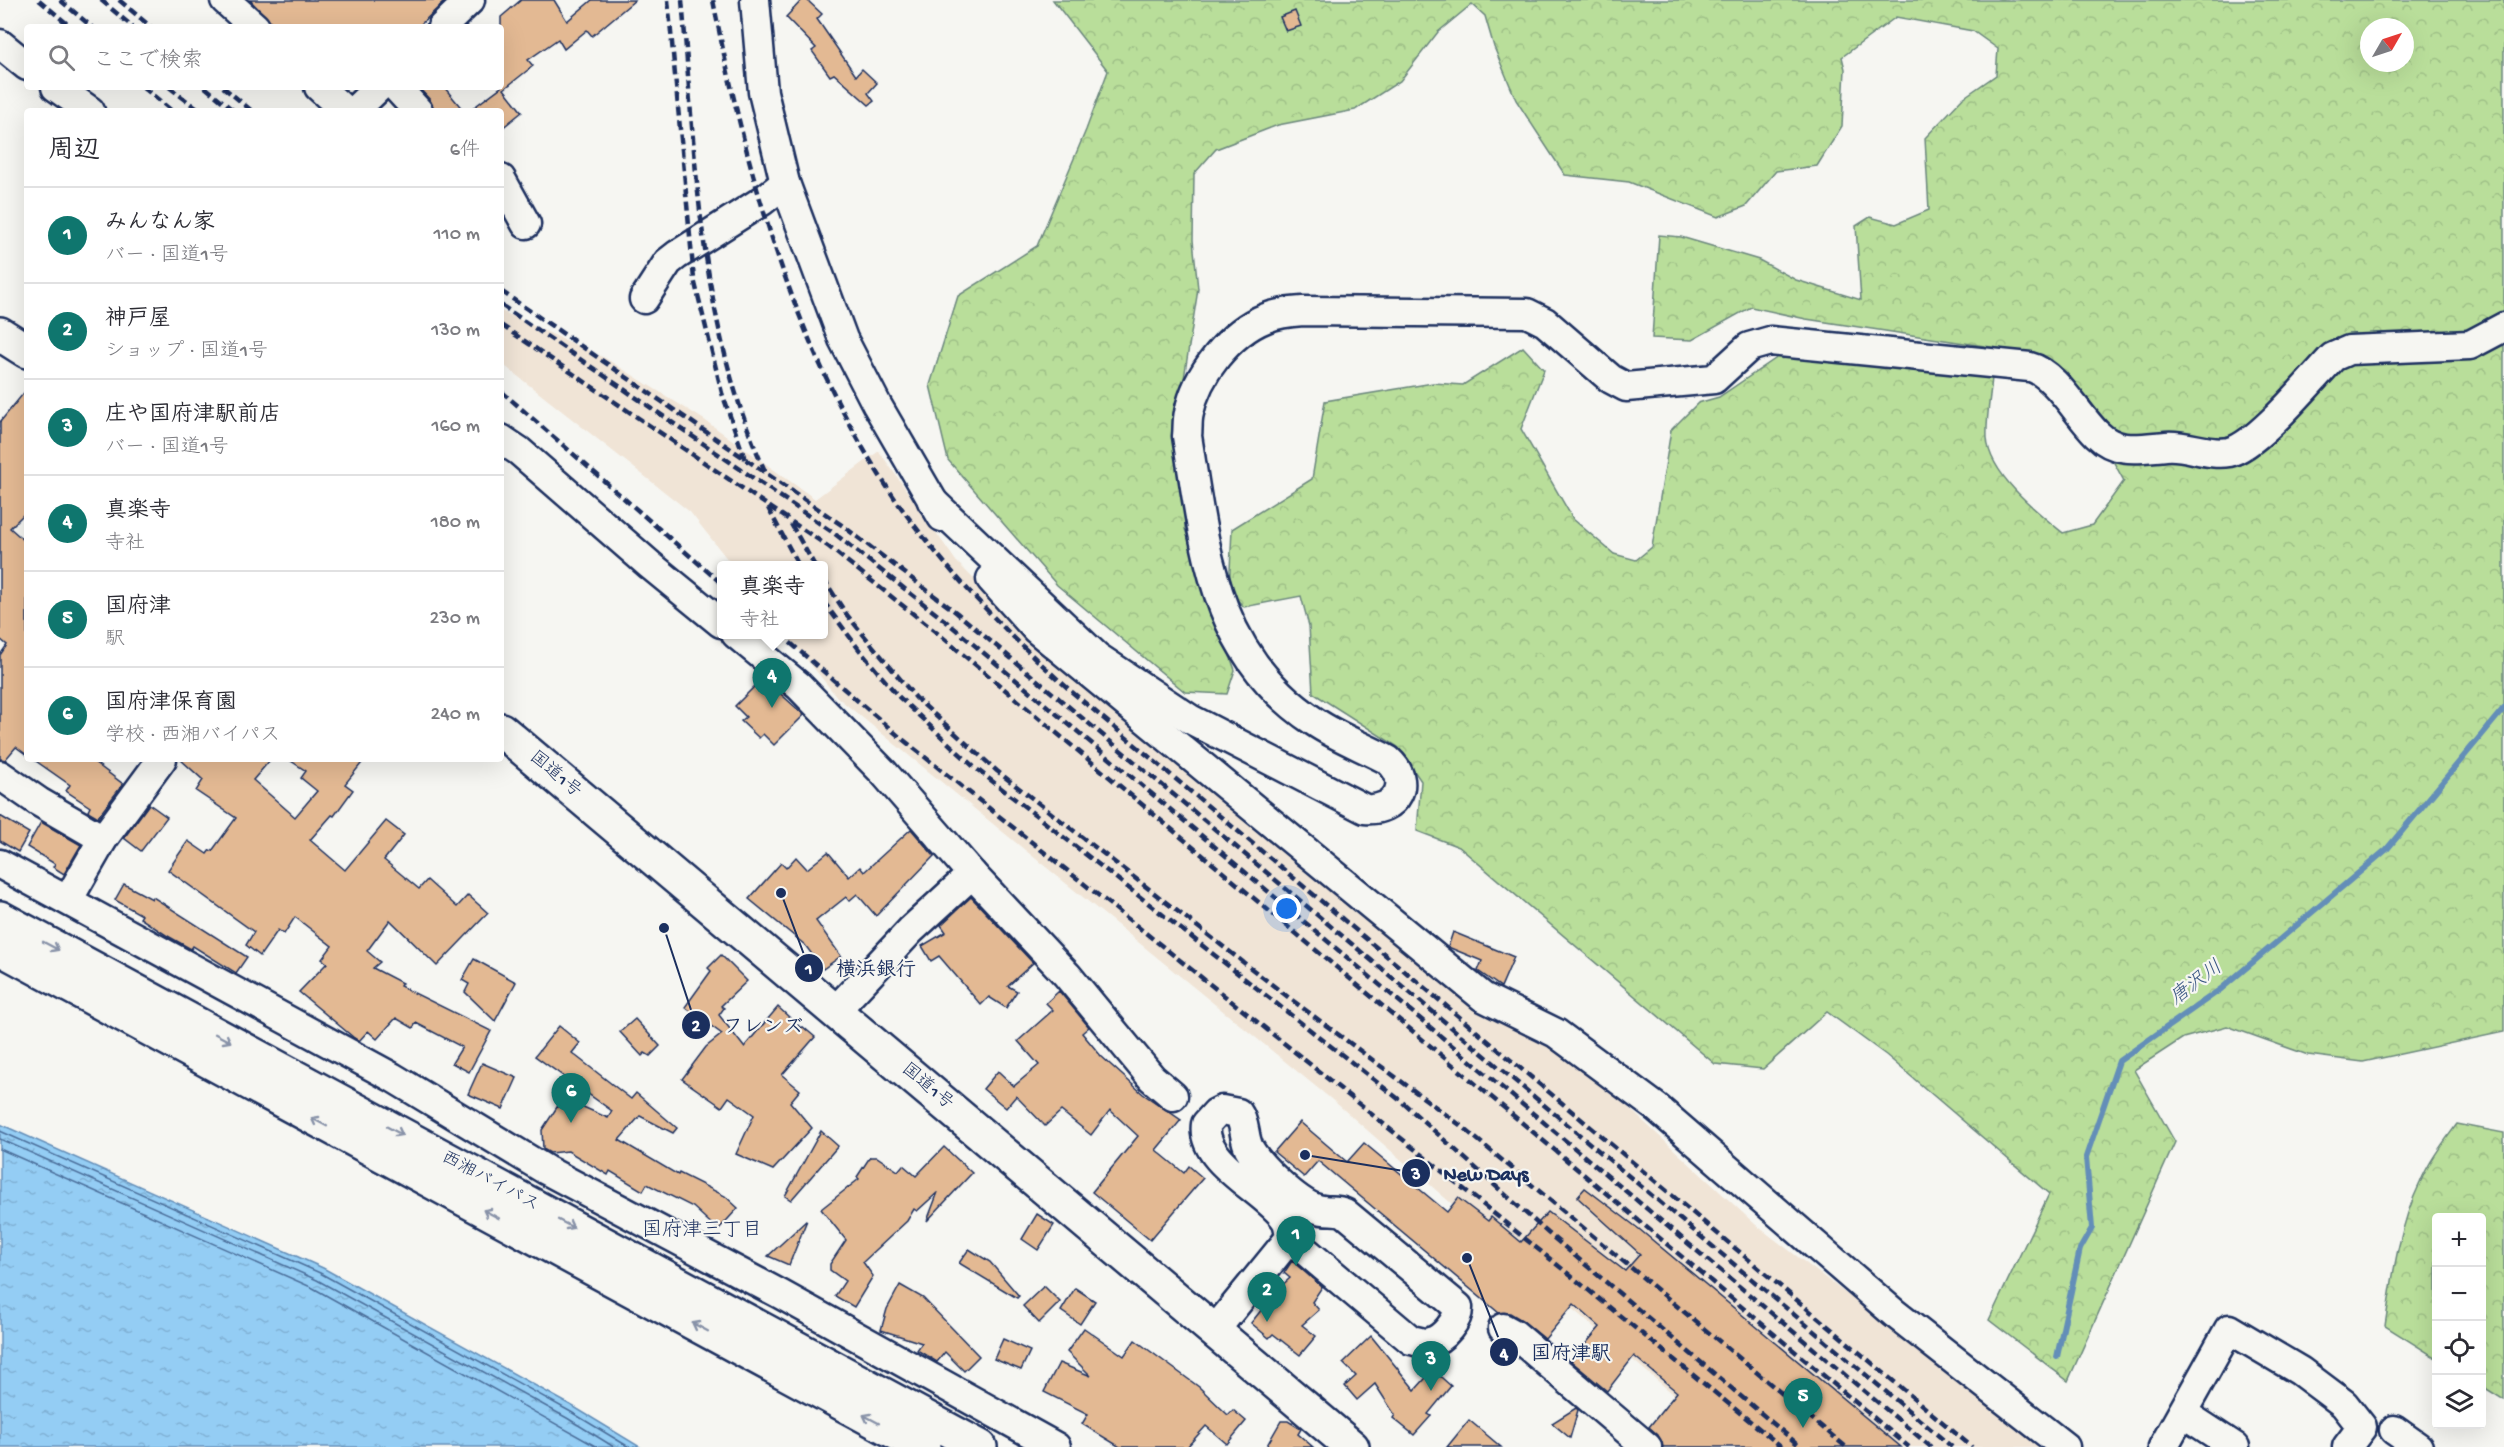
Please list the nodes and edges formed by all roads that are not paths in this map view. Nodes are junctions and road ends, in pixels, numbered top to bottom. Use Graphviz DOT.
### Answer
graph roads {
  1 [pos="225,0"];
  2 [pos="470,0"];
  3 [pos="755,0"];
  4 [pos="252,24"];
  5 [pos="445,24"];
  6 [pos="0,44"];
  7 [pos="24,64"];
  8 [pos="60,90"];
  9 [pos="322,90"];
  10 [pos="376,90"];
  11 [pos="399,90"];
  12 [pos="86,108"];
  13 [pos="342,108"];
  14 [pos="357,108"];
  15 [pos="415,108"];
  16 [pos="785,183"];
  17 [pos="504,184"];
  18 [pos="526,224"];
  19 [pos="644,299"];
  20 [pos="2504,327"];
  21 [pos="0,334"];
  22 [pos="24,349"];
  23 [pos="504,442"];
  24 [pos="932,501"];
  25 [pos="717,620"];
  26 [pos="742,639"];
  27 [pos="504,732"];
  28 [pos="160,762"];
  29 [pos="0,775"];
  30 [pos="103,839"];
  31 [pos="0,864"];
  32 [pos="972,874"];
  33 [pos="68,900"];
  34 [pos="0,918"];
  35 [pos="0,948"];
  36 [pos="0,956"];
  37 [pos="62,983"];
  38 [pos="836,1010"];
  39 [pos="1173,1096"];
  40 [pos="1290,1238"];
  41 [pos="1503,1328"];
  42 [pos="1215,1330"];
  43 [pos="2183,1413"];
  44 [pos="2394,1430"];
  45 [pos="923,1447"];
  46 [pos="980,1447"];
  47 [pos="1056,1447"];
  48 [pos="1352,1447"];
  49 [pos="1647,1447"];
  50 [pos="2065,1447"];
  51 [pos="2163,1447"];
  52 [pos="2235,1447"];
  53 [pos="2347,1447"];
  54 [pos="2418,1447"];
  1 -- 4 [label="street"];
  2 -- 5 [label="street"];
  3 -- 16 [label="street"];
  6 -- 7 [label="street"];
  8 -- 12 [label="street"];
  9 -- 13 [label="street"];
  10 -- 14 [label="street"];
  11 -- 15 [label="street"];
  16 -- 19 [label="street"];
  16 -- 24 [label="street"];
  17 -- 18 [label="street"];
  20 -- 24 [label="street"];
  21 -- 22 [label="highway"];
  23 -- 25 [label="street"];
  24 -- 50 [label="street"];
  26 -- 32 [label="street"];
  27 -- 38 [label="highway, 国道1号"];
  28 -- 30 [label="street"];
  29 -- 30 [label="street"];
  30 -- 33 [label="street"];
  31 -- 33 [label="street"];
  32 -- 38 [label="street"];
  32 -- 39 [label="street"];
  33 -- 47 [label="street"];
  34 -- 46 [label="highway, 西湘バイパス, one-way"];
  35 -- 37 [label="highway, 西湘バイパス"];
  36 -- 37 [label="highway"];
  45 -- 37 [label="highway, 西湘バイパス, one-way"];
  38 -- 42 [label="highway, 国道1号"];
  40 -- 40 [label="street"];
  40 -- 42 [label="street"];
  41 -- 49 [label="street"];
  42 -- 48 [label="highway, 国道1号"];
  43 -- 51 [label="street"];
  43 -- 52 [label="street"];
  43 -- 53 [label="street"];
  44 -- 54 [label="street"];
}
